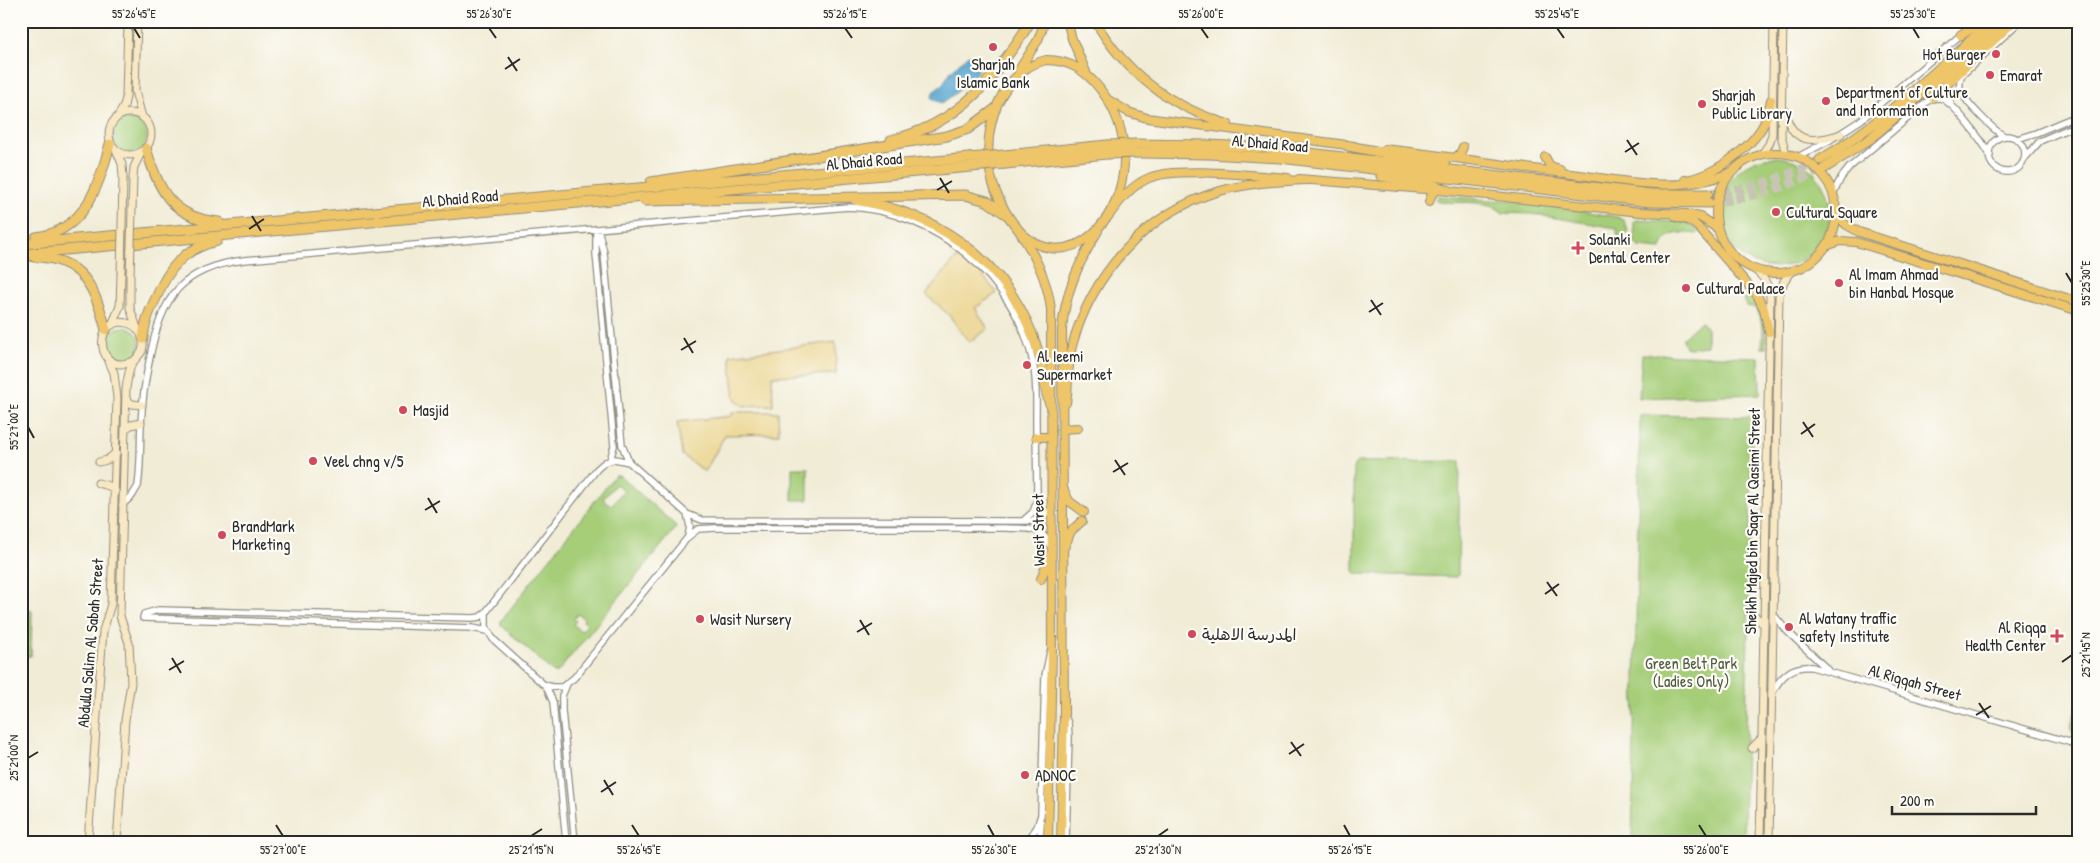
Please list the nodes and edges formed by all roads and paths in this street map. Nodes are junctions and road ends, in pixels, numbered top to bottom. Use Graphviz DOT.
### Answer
graph roads {
  1 [pos="128,21"];
  2 [pos="137,21"];
  3 [pos="1032,21"];
  4 [pos="1045,21"];
  5 [pos="1067,21"];
  6 [pos="1095,21"];
  7 [pos="1774,21"];
  8 [pos="1783,21"];
  9 [pos="1976,21"];
  10 [pos="1982,21"];
  11 [pos="1993,21"];
  12 [pos="2005,21"];
  13 [pos="2014,21"];
  14 [pos="2020,21"];
  15 [pos="1961,35"];
  16 [pos="1016,76"];
  17 [pos="1088,76"];
  18 [pos="1960,76"];
  19 [pos="1964,95"];
  20 [pos="1931,98"];
  21 [pos="1107,99"];
  22 [pos="1782,99"];
  23 [pos="1772,100"];
  24 [pos="1951,105"];
  25 [pos="995,109"];
  26 [pos="2079,115"];
  27 [pos="118,117"];
  28 [pos="142,117"];
  29 [pos="2079,124"];
  30 [pos="1249,131"];
  31 [pos="1841,134"];
  32 [pos="2004,136"];
  33 [pos="2017,139"];
  34 [pos="110,144"];
  35 [pos="1348,146"];
  36 [pos="1463,147"];
  37 [pos="1137,149"];
  38 [pos="144,150"];
  39 [pos="117,151"];
  40 [pos="856,151"];
  41 [pos="1762,154"];
  42 [pos="1786,154"];
  43 [pos="1990,155"];
  44 [pos="1798,157"];
  45 [pos="1454,158"];
  46 [pos="1544,158"];
  47 [pos="2025,158"];
  48 [pos="1820,160"];
  49 [pos="970,162"];
  50 [pos="1334,165"];
  51 [pos="1825,168"];
  52 [pos="1732,171"];
  53 [pos="1568,174"];
  54 [pos="1498,175"];
  55 [pos="1306,180"];
  56 [pos="1652,184"];
  57 [pos="622,190"];
  58 [pos="1437,190"];
  59 [pos="1450,191"];
  60 [pos="1833,194"];
  61 [pos="833,196"];
  62 [pos="607,199"];
  63 [pos="1429,202"];
  64 [pos="1836,211"];
  65 [pos="1666,214"];
  66 [pos="1007,215"];
  67 [pos="1107,218"];
  68 [pos="251,222"];
  69 [pos="1016,226"];
  70 [pos="611,228"];
  71 [pos="597,229"];
  72 [pos="1718,229"];
  73 [pos="583,231"];
  74 [pos="1098,231"];
  75 [pos="268,232"];
  76 [pos="21,239"];
  77 [pos="21,244"];
  78 [pos="1825,247"];
  79 [pos="596,253"];
  80 [pos="604,253"];
  81 [pos="21,254"];
  82 [pos="21,258"];
  83 [pos="1752,268"];
  84 [pos="1794,270"];
  85 [pos="2014,282"];
  86 [pos="2006,289"];
  87 [pos="2079,302"];
  88 [pos="2079,312"];
  89 [pos="109,328"];
  90 [pos="137,328"];
  91 [pos="1769,332"];
  92 [pos="143,339"];
  93 [pos="108,358"];
  94 [pos="133,361"];
  95 [pos="126,399"];
  96 [pos="1050,404"];
  97 [pos="142,405"];
  98 [pos="1061,414"];
  99 [pos="141,424"];
  100 [pos="1078,428"];
  101 [pos="125,429"];
  102 [pos="1062,429"];
  103 [pos="620,432"];
  104 [pos="612,433"];
  105 [pos="1050,437"];
  106 [pos="1036,438"];
  107 [pos="116,452"];
  108 [pos="610,460"];
  109 [pos="99,462"];
  110 [pos="629,462"];
  111 [pos="1766,468"];
  112 [pos="98,483"];
  113 [pos="1062,484"];
  114 [pos="115,492"];
  115 [pos="1775,493"];
  116 [pos="122,505"];
  117 [pos="1051,509"];
  118 [pos="1084,512"];
  119 [pos="687,514"];
  120 [pos="734,520"];
  121 [pos="1023,520"];
  122 [pos="1082,521"];
  123 [pos="715,528"];
  124 [pos="1012,528"];
  125 [pos="688,536"];
  126 [pos="1052,551"];
  127 [pos="1063,555"];
  128 [pos="1041,579"];
  129 [pos="110,609"];
  130 [pos="486,612"];
  131 [pos="1773,614"];
  132 [pos="1754,615"];
  133 [pos="120,616"];
  134 [pos="458,618"];
  135 [pos="1764,624"];
  136 [pos="456,627"];
  137 [pos="487,631"];
  138 [pos="1052,648"];
  139 [pos="1830,671"];
  140 [pos="567,684"];
  141 [pos="546,686"];
  142 [pos="1771,694"];
  143 [pos="554,710"];
  144 [pos="562,711"];
  145 [pos="1064,712"];
  146 [pos="1763,737"];
  147 [pos="2079,745"];
  148 [pos="1752,748"];
  149 [pos="1762,762"];
  150 [pos="1770,776"];
  151 [pos="1073,798"];
  152 [pos="1068,807"];
  153 [pos="1041,815"];
  154 [pos="1042,841"];
  155 [pos="1065,841"];
  156 [pos="88,842"];
  157 [pos="117,842"];
  158 [pos="566,842"];
  159 [pos="575,842"];
  160 [pos="1027,842"];
  161 [pos="1760,842"];
  162 [pos="1769,842"];
  1 -- 27 [label="main road"];
  2 -- 28 [label="main road"];
  3 -- 40 [label="highway"];
  4 -- 16 [label="main road"];
  5 -- 17 [label="main road"];
  6 -- 30 [label="main road"];
  7 -- 23 [label="main road"];
  8 -- 22 [label="main road"];
  9 -- 15 [label="street"];
  10 -- 15 [label="highway"];
  11 -- 48 [label="highway"];
  12 -- 51 [label="highway"];
  13 -- 20 [label="highway"];
  14 -- 18 [label="street"];
  15 -- 31 [label="street"];
  16 -- 17 [label="main road"];
  16 -- 25 [label="main road"];
  17 -- 21 [label="main road"];
  18 -- 19 [label="street"];
  18 -- 20 [label="street"];
  19 -- 24 [label="street"];
  19 -- 32 [label="street"];
  20 -- 24 [label="street"];
  20 -- 60 [label="street"];
  21 -- 30 [label="main road"];
  21 -- 67 [label="main road"];
  22 -- 31 [label="main road"];
  22 -- 42 [label="main road"];
  23 -- 41 [label="main road"];
  23 -- 56 [label="main road"];
  24 -- 43 [label="street"];
  25 -- 40 [label="highway"];
  25 -- 66 [label="main road"];
  26 -- 33 [label="street"];
  27 -- 28 [label="main road"];
  27 -- 34 [label="main road"];
  28 -- 38 [label="main road"];
  29 -- 47 [label="street"];
  30 -- 35 [label="main road"];
  31 -- 44 [label="street"];
  32 -- 33 [label="street"];
  32 -- 43 [label="street"];
  33 -- 47 [label="street"];
  34 -- 39 [label="main road"];
  34 -- 76 [label="highway"];
  35 -- 45 [label="main road"];
  35 -- 54 [label="highway"];
  36 -- 45 [label="main road"];
  37 -- 49 [label="highway, Al Dhaid Road, bridge"];
  37 -- 50 [label="highway, Al Dhaid Road"];
  37 -- 54 [label="highway, Al Dhaid Road"];
  38 -- 39 [label="main road"];
  38 -- 68 [label="highway"];
  38 -- 90 [label="main road, bridge"];
  39 -- 89 [label="main road, bridge"];
  40 -- 57 [label="highway"];
  41 -- 42 [label="main road"];
  41 -- 52 [label="main road"];
  42 -- 44 [label="main road"];
  43 -- 47 [label="street"];
  44 -- 60 [label="main road"];
  45 -- 53 [label="main road"];
  46 -- 53 [label="main road"];
  49 -- 57 [label="highway, Al Dhaid Road"];
  49 -- 62 [label="highway, Al Dhaid Road"];
  50 -- 54 [label="highway, Al Dhaid Road"];
  50 -- 59 [label="highway"];
  52 -- 56 [label="main road"];
  52 -- 72 [label="main road"];
  53 -- 56 [label="main road"];
  55 -- 58 [label="main road"];
  55 -- 67 [label="main road"];
  55 -- 98 [label="main road"];
  57 -- 68 [label="highway, Al Dhaid Road"];
  58 -- 59 [label="main road"];
  58 -- 63 [label="main road"];
  59 -- 65 [label="main road"];
  60 -- 64 [label="main road"];
  61 -- 62 [label="highway"];
  61 -- 66 [label="highway"];
  61 -- 96 [label="highway"];
  62 -- 75 [label="highway, Al Dhaid Road"];
  64 -- 78 [label="main road"];
  64 -- 85 [label="main road"];
  65 -- 72 [label="main road"];
  65 -- 91 [label="main road"];
  66 -- 69 [label="main road"];
  67 -- 74 [label="main road"];
  68 -- 77 [label="highway, Al Dhaid Road"];
  69 -- 74 [label="main road"];
  69 -- 96 [label="main road, Wasit Street"];
  70 -- 71 [label="street"];
  70 -- 80 [label="street"];
  70 -- 106 [label="street"];
  71 -- 73 [label="street"];
  71 -- 79 [label="street"];
  71 -- 80 [label="street"];
  72 -- 83 [label="main road"];
  73 -- 79 [label="street"];
  73 -- 97 [label="street"];
  74 -- 98 [label="main road, Wasit Street"];
  75 -- 81 [label="highway, Al Dhaid Road"];
  75 -- 92 [label="highway"];
  78 -- 84 [label="main road"];
  78 -- 86 [label="main road"];
  79 -- 80 [label="street"];
  79 -- 104 [label="street"];
  80 -- 103 [label="street"];
  82 -- 89 [label="highway"];
  83 -- 84 [label="main road"];
  83 -- 91 [label="main road, Sheikh Majed bin Saqr Al Qasimi Street"];
  84 -- 115 [label="main road, Sheikh Majed bin Saqr Al Qasimi Street"];
  85 -- 86 [label="main road"];
  85 -- 87 [label="main road"];
  86 -- 88 [label="main road"];
  89 -- 90 [label="main road"];
  89 -- 93 [label="main road"];
  90 -- 92 [label="main road"];
  91 -- 111 [label="main road, Sheikh Majed bin Saqr Al Qasimi Street"];
  92 -- 94 [label="main road"];
  93 -- 94 [label="main road"];
  93 -- 107 [label="main road, Abdulla Salim Al Sabah Street"];
  94 -- 95 [label="main road, Abdulla Salim Al Sabah Street"];
  95 -- 97 [label="main road"];
  95 -- 101 [label="main road, Abdulla Salim Al Sabah Street"];
  96 -- 105 [label="main road, Wasit Street"];
  97 -- 99 [label="street"];
  98 -- 102 [label="main road, Wasit Street"];
  99 -- 101 [label="main road"];
  99 -- 116 [label="street"];
  100 -- 102 [label="main road"];
  101 -- 116 [label="main road, Abdulla Salim Al Sabah Street"];
  102 -- 113 [label="main road, Wasit Street"];
  103 -- 104 [label="street"];
  103 -- 110 [label="street"];
  104 -- 108 [label="street"];
  105 -- 106 [label="main road"];
  105 -- 117 [label="main road, Wasit Street"];
  106 -- 121 [label="street"];
  107 -- 109 [label="main road"];
  107 -- 114 [label="main road, Abdulla Salim Al Sabah Street"];
  108 -- 110 [label="street"];
  108 -- 130 [label="street"];
  110 -- 119 [label="street"];
  111 -- 115 [label="main road"];
  111 -- 135 [label="main road, Sheikh Majed bin Saqr Al Qasimi Street"];
  112 -- 114 [label="main road"];
  113 -- 118 [label="main road"];
  113 -- 127 [label="main road, Wasit Street"];
  114 -- 129 [label="main road, Abdulla Salim Al Sabah Street"];
  115 -- 131 [label="main road, Sheikh Majed bin Saqr Al Qasimi Street"];
  116 -- 133 [label="main road, Abdulla Salim Al Sabah Street"];
  117 -- 121 [label="street"];
  117 -- 126 [label="main road, Wasit Street"];
  119 -- 120 [label="street"];
  119 -- 125 [label="street"];
  120 -- 121 [label="street"];
  120 -- 123 [label="street"];
  121 -- 124 [label="street"];
  122 -- 127 [label="main road"];
  123 -- 124 [label="street"];
  123 -- 125 [label="street"];
  124 -- 126 [label="street"];
  125 -- 140 [label="street"];
  126 -- 128 [label="main road"];
  126 -- 138 [label="main road, Wasit Street"];
  127 -- 145 [label="main road, Wasit Street"];
  129 -- 133 [label="main road"];
  129 -- 156 [label="main road, Abdulla Salim Al Sabah Street"];
  130 -- 134 [label="street"];
  130 -- 137 [label="street"];
  131 -- 139 [label="street, Al Riqqah Street"];
  131 -- 142 [label="main road, Sheikh Majed bin Saqr Al Qasimi Street"];
  132 -- 135 [label="main road"];
  133 -- 157 [label="main road, Abdulla Salim Al Sabah Street"];
  134 -- 136 [label="street"];
  134 -- 136 [label="street"];
  135 -- 146 [label="main road, Sheikh Majed bin Saqr Al Qasimi Street"];
  136 -- 137 [label="street"];
  137 -- 141 [label="street"];
  138 -- 153 [label="street"];
  138 -- 154 [label="main road, Wasit Street"];
  139 -- 142 [label="street, Al Riqqah Street"];
  139 -- 147 [label="street, Al Riqqah Street"];
  140 -- 141 [label="street"];
  140 -- 144 [label="street"];
  141 -- 143 [label="street"];
  142 -- 150 [label="main road, Sheikh Majed bin Saqr Al Qasimi Street"];
  143 -- 144 [label="street"];
  143 -- 158 [label="street"];
  144 -- 159 [label="street"];
  145 -- 152 [label="street"];
  145 -- 155 [label="main road, Wasit Street"];
  146 -- 148 [label="main road"];
  146 -- 149 [label="main road, Sheikh Majed bin Saqr Al Qasimi Street"];
  149 -- 150 [label="main road"];
  149 -- 161 [label="main road, Sheikh Majed bin Saqr Al Qasimi Street"];
  150 -- 162 [label="main road, Sheikh Majed bin Saqr Al Qasimi Street"];
  151 -- 152 [label="street"];
  152 -- 155 [label="street"];
  153 -- 154 [label="street"];
  153 -- 160 [label="street"];
}
